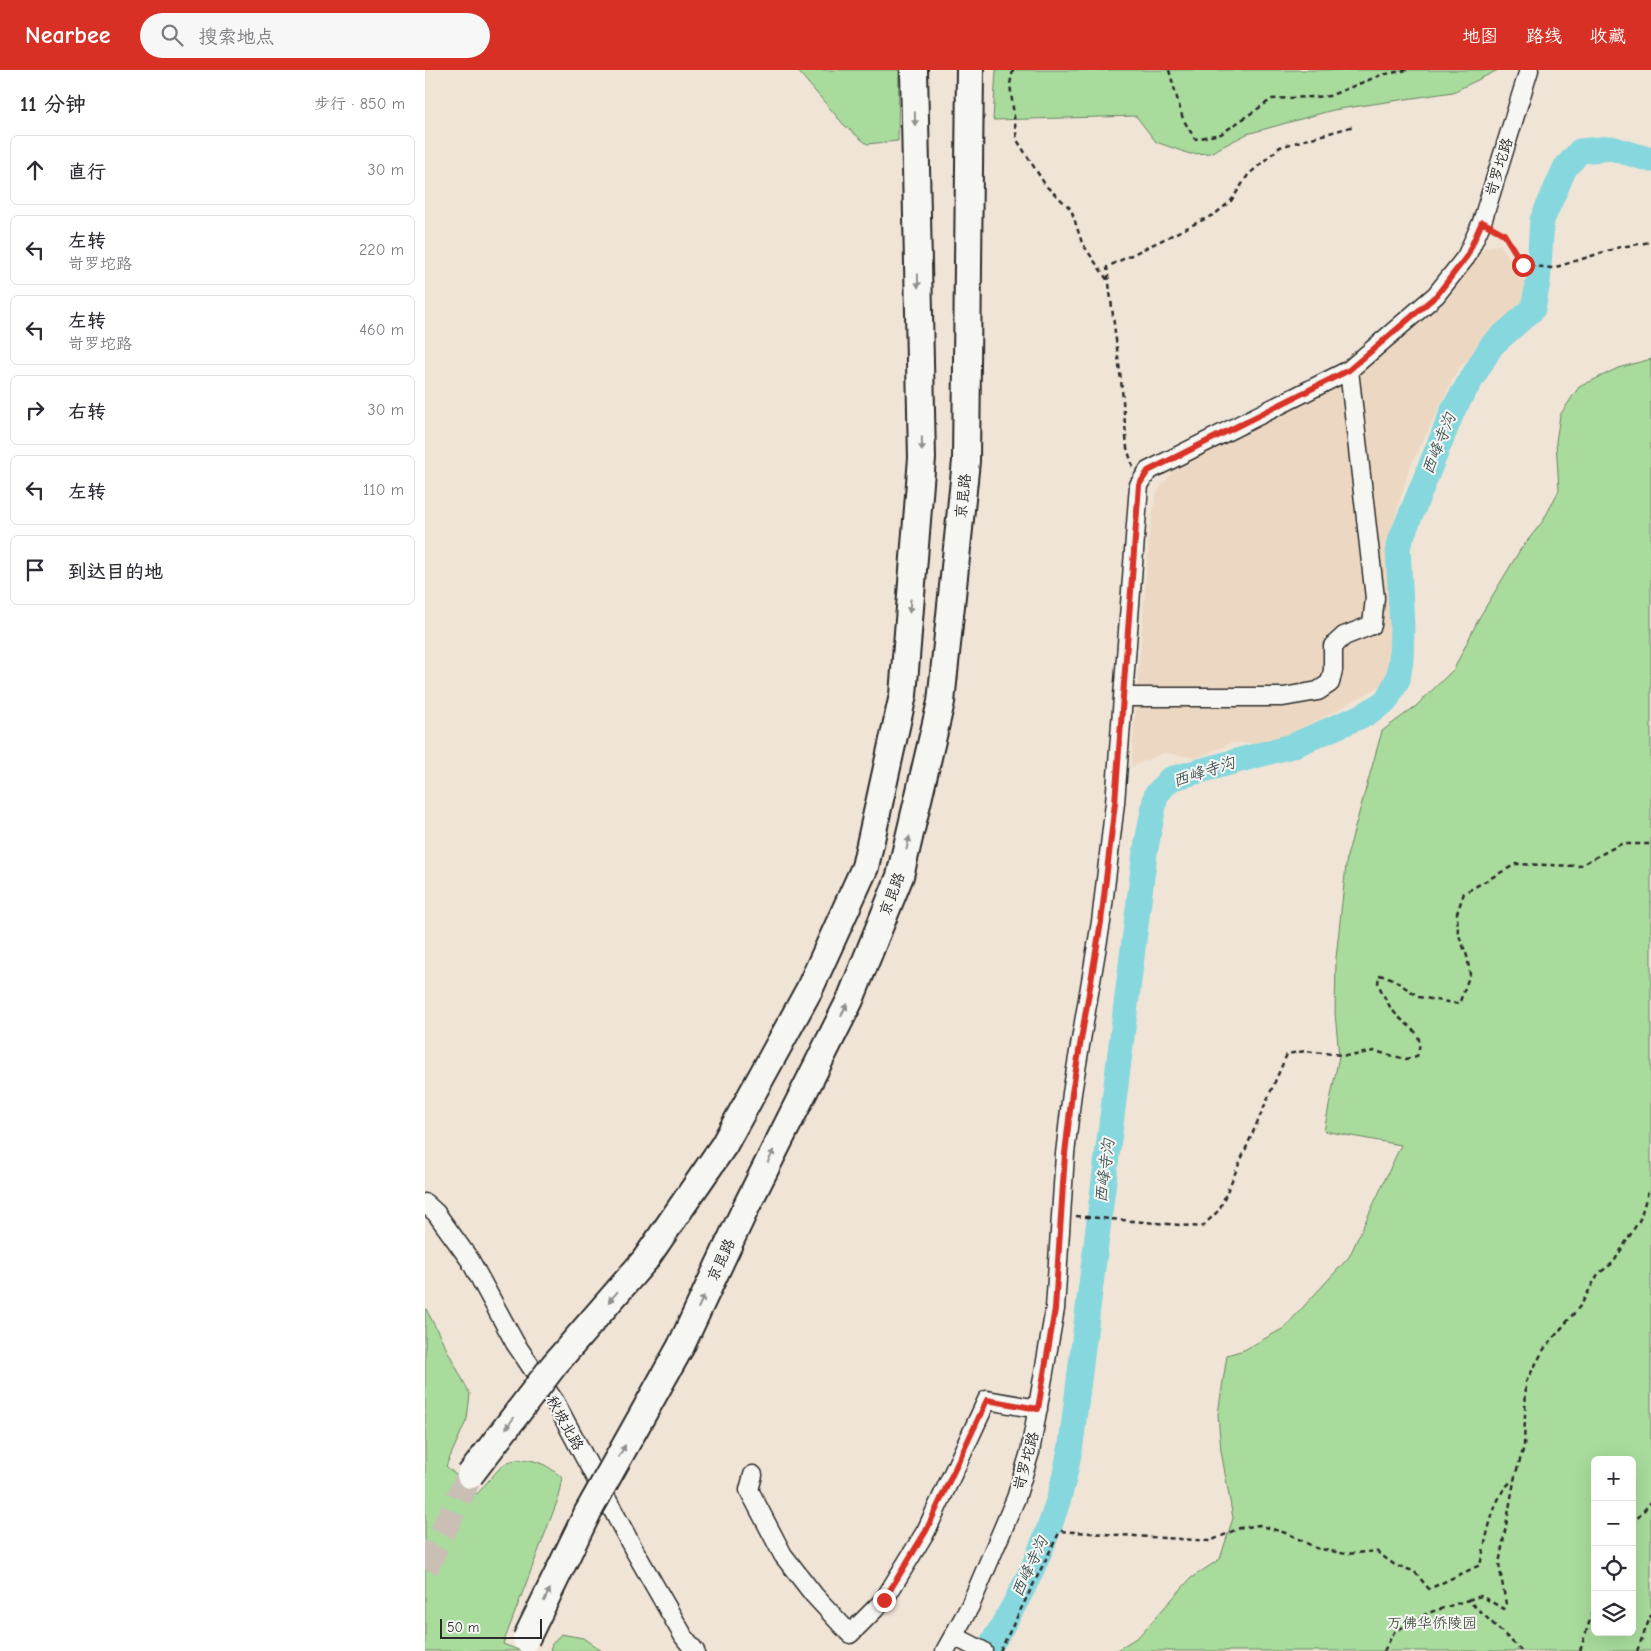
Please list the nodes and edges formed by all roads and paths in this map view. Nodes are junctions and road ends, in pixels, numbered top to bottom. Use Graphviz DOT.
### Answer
graph roads {
  1 [pos="914,70"];
  2 [pos="970,70"];
  3 [pos="1013,70"];
  4 [pos="1169,70"];
  5 [pos="1407,70"];
  6 [pos="1529,70"];
  7 [pos="1354,126"];
  8 [pos="1482,222"];
  9 [pos="1651,242"];
  10 [pos="1109,283"];
  11 [pos="1349,370"];
  12 [pos="1139,485"];
  13 [pos="1124,697"];
  14 [pos="1651,844"];
  15 [pos="1651,1190"];
  16 [pos="425,1203"];
  17 [pos="1076,1216"];
  18 [pos="1038,1409"];
  19 [pos="753,1475"];
  20 [pos="470,1476"];
  21 [pos="1514,1480"];
  22 [pos="1651,1502"];
  23 [pos="1636,1520"];
  24 [pos="1468,1600"];
  25 [pos="1651,1615"];
  26 [pos="1591,1617"];
  27 [pos="526,1639"];
  28 [pos="950,1644"];
  29 [pos="980,1650"];
  30 [pos="695,1651"];
  31 [pos="1000,1651"];
  32 [pos="1384,1651"];
  33 [pos="1522,1651"];
  34 [pos="1580,1651"];
  35 [pos="1637,1651"];
  1 -- 20 [label="highway, one-way, bridge"];
  27 -- 2 [label="highway, 京昆路, one-way, bridge"];
  3 -- 10 [label="path"];
  4 -- 5 [label="path"];
  6 -- 8 [label="street, 岢罗坨路"];
  7 -- 10 [label="path"];
  8 -- 9 [label="path"];
  8 -- 11 [label="street, 岢罗坨路"];
  10 -- 12 [label="path"];
  11 -- 12 [label="street, 岢罗坨路"];
  11 -- 13 [label="street"];
  12 -- 13 [label="street, 岢罗坨路"];
  13 -- 18 [label="street, 岢罗坨路"];
  14 -- 17 [label="path"];
  15 -- 21 [label="path"];
  16 -- 30 [label="street, 秋坡北路"];
  18 -- 19 [label="street"];
  18 -- 28 [label="street, 岢罗坨路"];
  21 -- 24 [label="path"];
  21 -- 31 [label="path"];
  22 -- 23 [label="path"];
  24 -- 32 [label="path"];
  24 -- 33 [label="path"];
  25 -- 35 [label="path"];
  26 -- 34 [label="path"];
  28 -- 29 [label="street"];
}
